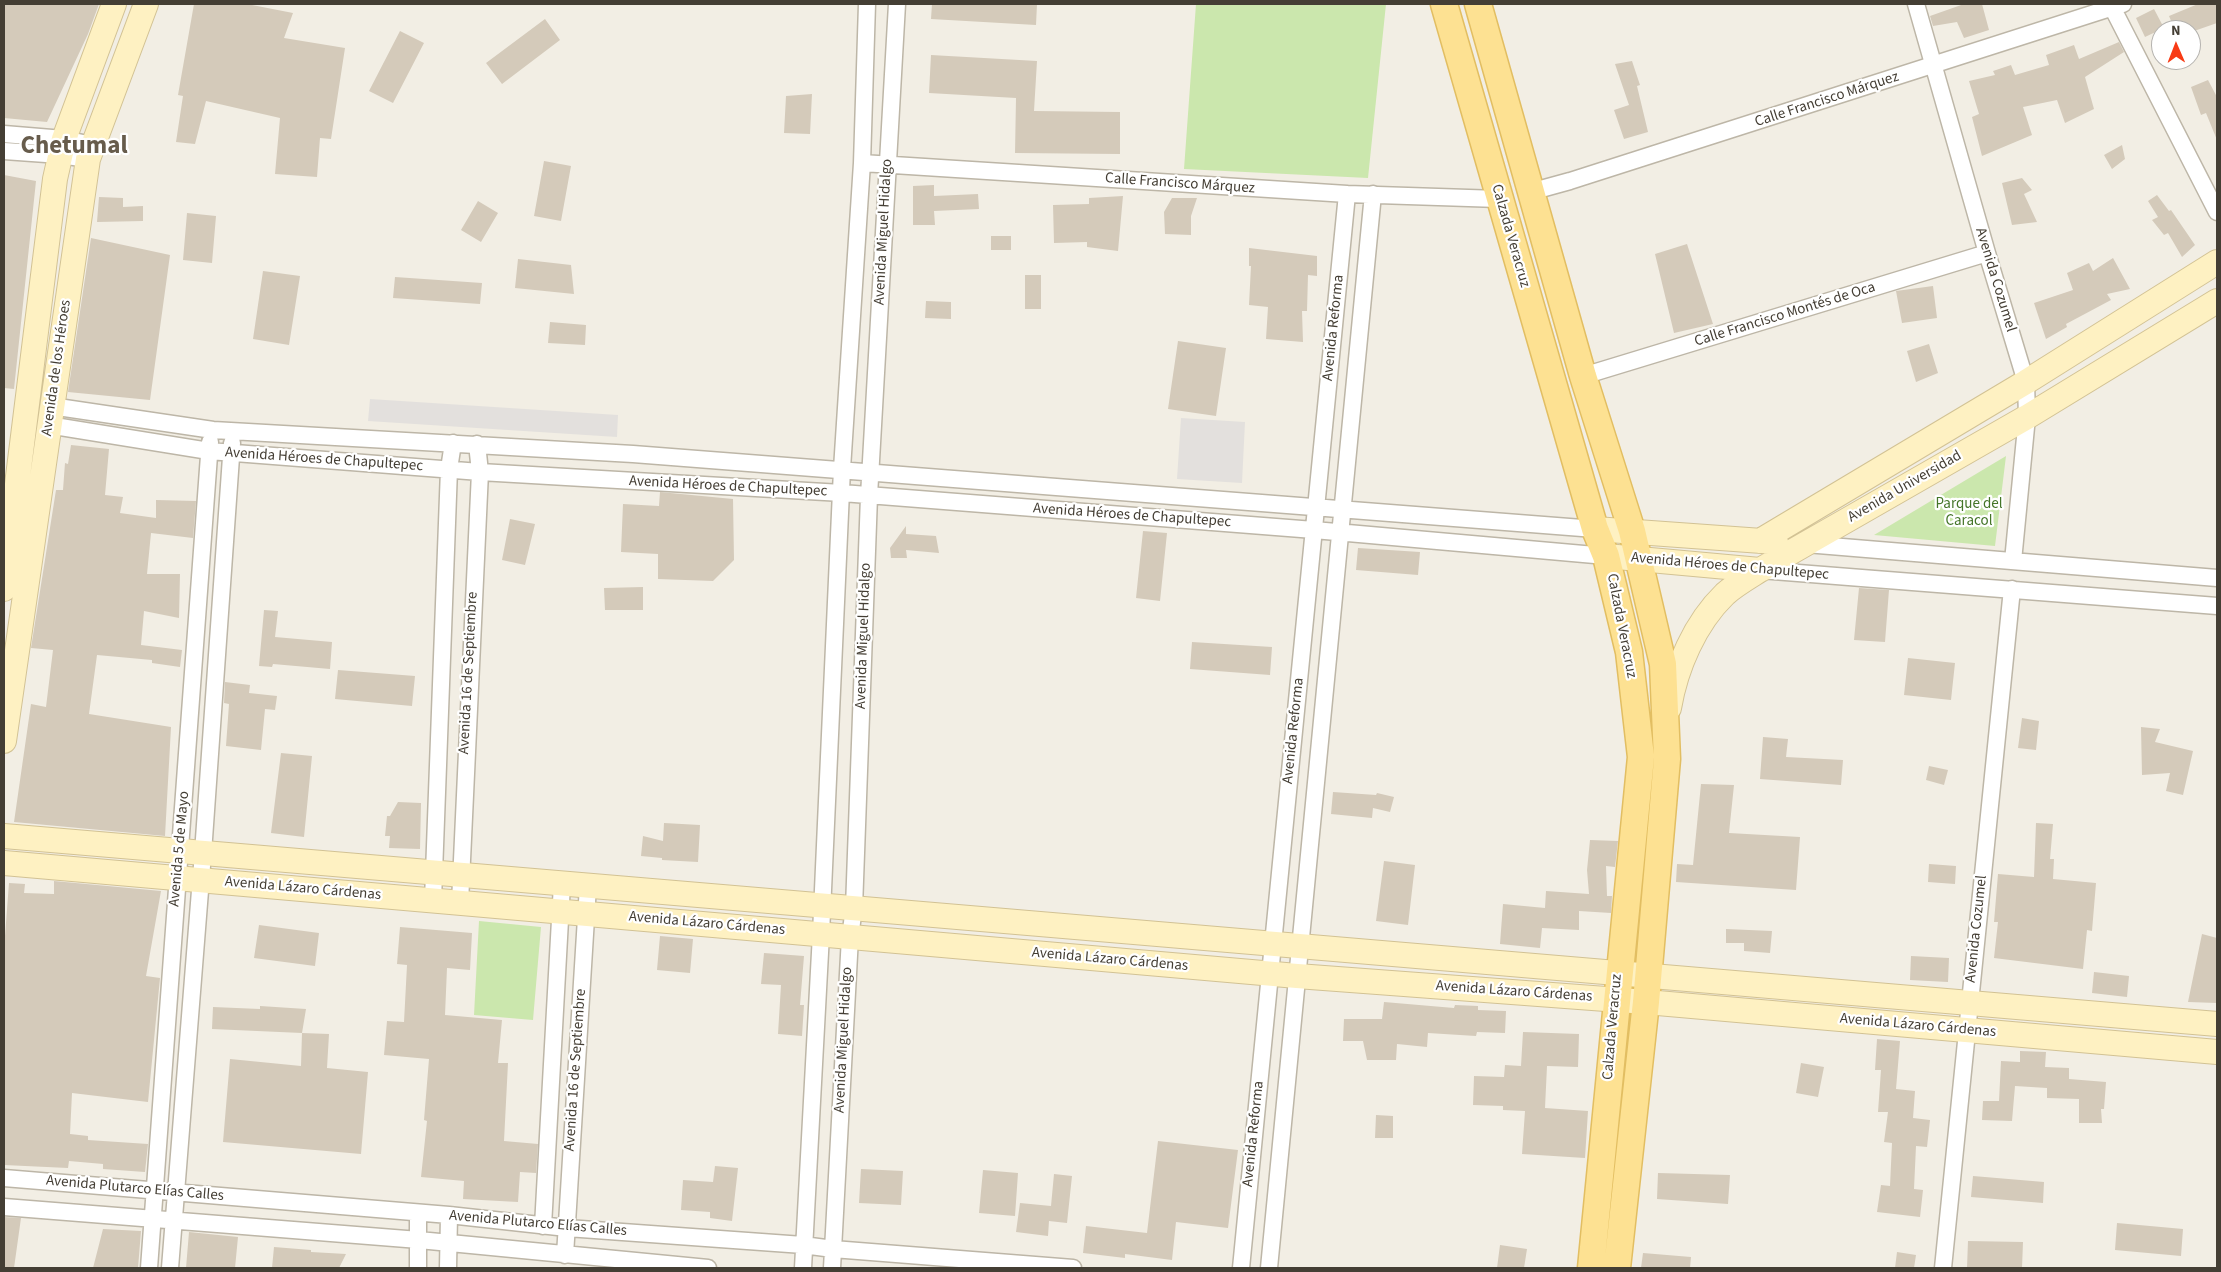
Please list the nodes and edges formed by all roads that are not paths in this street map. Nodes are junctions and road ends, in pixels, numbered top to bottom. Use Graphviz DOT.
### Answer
graph roads {
  1 [pos="114,4"];
  2 [pos="146,4"];
  3 [pos="867,4"];
  4 [pos="897,4"];
  5 [pos="1478,4"];
  6 [pos="1916,4"];
  7 [pos="1448,5"];
  8 [pos="2118,6"];
  9 [pos="1933,66"];
  10 [pos="4,134"];
  11 [pos="62,147"];
  12 [pos="4,151"];
  13 [pos="90,152"];
  14 [pos="862,163"];
  15 [pos="888,166"];
  16 [pos="1530,192"];
  17 [pos="1347,194"];
  18 [pos="1373,194"];
  19 [pos="1499,199"];
  20 [pos="2217,212"];
  21 [pos="1987,254"];
  22 [pos="2217,262"];
  23 [pos="2217,301"];
  24 [pos="1583,376"];
  25 [pos="2026,382"];
  26 [pos="49,416"];
  27 [pos="2027,417"];
  28 [pos="212,430"];
  29 [pos="233,430"];
  30 [pos="453,443"];
  31 [pos="477,444"];
  32 [pos="209,451"];
  33 [pos="230,453"];
  34 [pos="634,454"];
  35 [pos="449,469"];
  36 [pos="842,469"];
  37 [pos="480,472"];
  38 [pos="870,473"];
  39 [pos="632,481"];
  40 [pos="842,493"];
  41 [pos="868,496"];
  42 [pos="1316,509"];
  43 [pos="1342,509"];
  44 [pos="9,517"];
  45 [pos="1596,529"];
  46 [pos="1314,530"];
  47 [pos="1632,531"];
  48 [pos="1340,534"];
  49 [pos="1760,541"];
  50 [pos="1805,544"];
  51 [pos="1606,556"];
  52 [pos="1640,560"];
  53 [pos="2013,561"];
  54 [pos="1760,570"];
  55 [pos="2217,578"];
  56 [pos="4,589"];
  57 [pos="2012,589"];
  58 [pos="2217,606"];
  59 [pos="1666,732"];
  60 [pos="4,741"];
  61 [pos="4,836"];
  62 [pos="192,852"];
  63 [pos="4,862"];
  64 [pos="434,873"];
  65 [pos="459,875"];
  66 [pos="188,879"];
  67 [pos="562,884"];
  68 [pos="588,886"];
  69 [pos="433,900"];
  70 [pos="460,903"];
  71 [pos="822,906"];
  72 [pos="854,908"];
  73 [pos="559,911"];
  74 [pos="586,914"];
  75 [pos="821,934"];
  76 [pos="850,937"];
  77 [pos="1273,944"];
  78 [pos="1300,946"];
  79 [pos="1270,974"];
  80 [pos="1618,974"];
  81 [pos="1297,976"];
  82 [pos="1647,976"];
  83 [pos="1616,1000"];
  84 [pos="1646,1002"];
  85 [pos="1970,1003"];
  86 [pos="2217,1024"];
  87 [pos="1967,1030"];
  88 [pos="2217,1052"];
  89 [pos="4,1178"];
  90 [pos="154,1190"];
  91 [pos="176,1192"];
  92 [pos="4,1207"];
  93 [pos="418,1213"];
  94 [pos="449,1215"];
  95 [pos="152,1219"];
  96 [pos="174,1220"];
  97 [pos="543,1226"];
  98 [pos="567,1228"];
  99 [pos="419,1240"];
  100 [pos="448,1243"];
  101 [pos="803,1245"];
  102 [pos="833,1249"];
  103 [pos="565,1254"];
  104 [pos="149,1268"];
  105 [pos="170,1268"];
  106 [pos="418,1268"];
  107 [pos="448,1268"];
  108 [pos="708,1268"];
  109 [pos="802,1268"];
  110 [pos="832,1268"];
  111 [pos="1073,1268"];
  112 [pos="1241,1268"];
  113 [pos="1269,1268"];
  114 [pos="1591,1268"];
  115 [pos="1617,1268"];
  116 [pos="1943,1268"];
  1 -- 11 [label="main road, Avenida de los Héroes"];
  2 -- 13 [label="main road, Avenida de los Héroes"];
  3 -- 14 [label="street, Avenida Miguel Hidalgo"];
  4 -- 15 [label="street, Avenida Miguel Hidalgo"];
  5 -- 16 [label="main road, Calzada Veracruz"];
  6 -- 9 [label="street, Avenida Cozumel"];
  7 -- 19 [label="main road, Calzada Veracruz"];
  8 -- 9 [label="street, Calle Francisco Márquez"];
  8 -- 20 [label="street"];
  9 -- 16 [label="street, Calle Francisco Márquez"];
  9 -- 21 [label="street, Avenida Cozumel"];
  10 -- 11 [label="street"];
  11 -- 12 [label="street"];
  11 -- 13 [label="street"];
  11 -- 44 [label="main road, Avenida de los Héroes"];
  13 -- 26 [label="main road, Avenida de los Héroes"];
  14 -- 15 [label="street, Calle Francisco Márquez"];
  14 -- 36 [label="street, Avenida Miguel Hidalgo"];
  15 -- 17 [label="street, Calle Francisco Márquez"];
  15 -- 38 [label="street, Avenida Miguel Hidalgo"];
  16 -- 24 [label="main road, Calzada Veracruz"];
  17 -- 18 [label="street, Calle Francisco Márquez"];
  17 -- 42 [label="street, Avenida Reforma"];
  18 -- 19 [label="street, Calle Francisco Márquez"];
  18 -- 43 [label="street, Avenida Reforma"];
  19 -- 45 [label="main road, Calzada Veracruz"];
  21 -- 24 [label="street, Calle Francisco Montés de Oca"];
  21 -- 25 [label="street, Avenida Cozumel"];
  22 -- 25 [label="main road, Avenida Universidad"];
  23 -- 27 [label="main road, Avenida Universidad"];
  24 -- 47 [label="main road, Calzada Veracruz"];
  25 -- 27 [label="street, Avenida Cozumel"];
  25 -- 49 [label="main road, Avenida Universidad"];
  26 -- 28 [label="street, Avenida Héroes de Chapultepec"];
  26 -- 32 [label="street, Avenida Héroes de Chapultepec"];
  26 -- 60 [label="main road, Avenida de los Héroes"];
  27 -- 50 [label="main road, Avenida Universidad"];
  27 -- 53 [label="street, Avenida Cozumel"];
  28 -- 29 [label="street, Avenida Héroes de Chapultepec"];
  28 -- 32 [label="street, Avenida 5 de Mayo"];
  29 -- 30 [label="street, Avenida Héroes de Chapultepec"];
  29 -- 33 [label="street, Avenida 5 de Mayo"];
  30 -- 31 [label="street, Avenida Héroes de Chapultepec"];
  30 -- 35 [label="street, Avenida 16 de Septiembre"];
  31 -- 34 [label="street, Avenida Héroes de Chapultepec"];
  31 -- 37 [label="street, Avenida 16 de Septiembre"];
  32 -- 33 [label="street, Avenida Héroes de Chapultepec"];
  32 -- 62 [label="street, Avenida 5 de Mayo"];
  33 -- 35 [label="street, Avenida Héroes de Chapultepec"];
  33 -- 62 [label="street, Avenida 5 de Mayo"];
  34 -- 36 [label="street, Avenida Héroes de Chapultepec"];
  34 -- 39 [label="street"];
  35 -- 37 [label="street, Avenida Héroes de Chapultepec"];
  35 -- 64 [label="street, Avenida 16 de Septiembre"];
  36 -- 38 [label="street, Avenida Héroes de Chapultepec"];
  36 -- 40 [label="street, Avenida Miguel Hidalgo"];
  37 -- 39 [label="street, Avenida Héroes de Chapultepec"];
  37 -- 65 [label="street, Avenida 16 de Septiembre"];
  38 -- 41 [label="street, Avenida Miguel Hidalgo"];
  38 -- 42 [label="street, Avenida Héroes de Chapultepec"];
  39 -- 40 [label="street, Avenida Héroes de Chapultepec"];
  40 -- 41 [label="street, Avenida Héroes de Chapultepec"];
  40 -- 71 [label="street, Avenida Miguel Hidalgo"];
  41 -- 46 [label="street, Avenida Héroes de Chapultepec"];
  41 -- 72 [label="street, Avenida Miguel Hidalgo"];
  42 -- 43 [label="street, Avenida Héroes de Chapultepec"];
  42 -- 46 [label="street, Avenida Reforma"];
  43 -- 45 [label="street, Avenida Héroes de Chapultepec"];
  43 -- 48 [label="street, Avenida Reforma"];
  44 -- 56 [label="main road, Avenida de los Héroes"];
  45 -- 47 [label="main road, Avenida Héroes de Chapultepec"];
  45 -- 51 [label="main road, Calzada Veracruz"];
  46 -- 48 [label="street, Avenida Héroes de Chapultepec"];
  46 -- 77 [label="street, Avenida Reforma"];
  47 -- 49 [label="main road, Avenida Héroes de Chapultepec"];
  47 -- 52 [label="main road, Calzada Veracruz"];
  48 -- 51 [label="street, Avenida Héroes de Chapultepec"];
  48 -- 78 [label="street, Avenida Reforma"];
  49 -- 50 [label="main road, Avenida Héroes de Chapultepec"];
  50 -- 53 [label="street, Avenida Héroes de Chapultepec"];
  50 -- 54 [label="main road, Avenida Universidad"];
  51 -- 52 [label="main road, Avenida Héroes de Chapultepec"];
  51 -- 80 [label="main road, Calzada Veracruz"];
  52 -- 54 [label="main road, Avenida Héroes de Chapultepec"];
  52 -- 59 [label="main road, Calzada Veracruz"];
  53 -- 55 [label="street, Avenida Héroes de Chapultepec"];
  54 -- 57 [label="street, Avenida Héroes de Chapultepec"];
  54 -- 59 [label="main road, Avenida Universidad"];
  57 -- 58 [label="street, Avenida Héroes de Chapultepec"];
  57 -- 85 [label="street, Avenida Cozumel"];
  59 -- 82 [label="main road, Calzada Veracruz"];
  61 -- 62 [label="main road, Avenida Lázaro Cárdenas"];
  62 -- 64 [label="main road, Avenida Lázaro Cárdenas"];
  62 -- 66 [label="street, Avenida 5 de Mayo"];
  62 -- 66 [label="street, Avenida 5 de Mayo"];
  63 -- 66 [label="main road, Avenida Lázaro Cárdenas"];
  64 -- 65 [label="main road, Avenida Lázaro Cárdenas"];
  64 -- 69 [label="street, Avenida 16 de Septiembre"];
  65 -- 67 [label="main road, Avenida Lázaro Cárdenas"];
  65 -- 70 [label="street, Avenida 16 de Septiembre"];
  66 -- 69 [label="main road, Avenida Lázaro Cárdenas"];
  66 -- 90 [label="street, Avenida 5 de Mayo"];
  66 -- 91 [label="street, Avenida 5 de Mayo"];
  67 -- 68 [label="main road, Avenida Lázaro Cárdenas"];
  67 -- 73 [label="street, Avenida 16 de Septiembre"];
  68 -- 71 [label="main road, Avenida Lázaro Cárdenas"];
  68 -- 74 [label="street, Avenida 16 de Septiembre"];
  69 -- 70 [label="main road, Avenida Lázaro Cárdenas"];
  70 -- 73 [label="main road, Avenida Lázaro Cárdenas"];
  71 -- 72 [label="main road, Avenida Lázaro Cárdenas"];
  71 -- 75 [label="street, Avenida Miguel Hidalgo"];
  72 -- 76 [label="street, Avenida Miguel Hidalgo"];
  72 -- 77 [label="main road, Avenida Lázaro Cárdenas"];
  73 -- 74 [label="main road, Avenida Lázaro Cárdenas"];
  73 -- 97 [label="street, Avenida 16 de Septiembre"];
  74 -- 75 [label="main road, Avenida Lázaro Cárdenas"];
  74 -- 98 [label="street, Avenida 16 de Septiembre"];
  75 -- 76 [label="main road, Avenida Lázaro Cárdenas"];
  75 -- 101 [label="street, Avenida Miguel Hidalgo"];
  76 -- 79 [label="main road, Avenida Lázaro Cárdenas"];
  76 -- 102 [label="street, Avenida Miguel Hidalgo"];
  77 -- 78 [label="main road, Avenida Lázaro Cárdenas"];
  77 -- 79 [label="street, Avenida Reforma"];
  78 -- 80 [label="main road, Avenida Lázaro Cárdenas"];
  78 -- 81 [label="street, Avenida Reforma"];
  79 -- 81 [label="main road, Avenida Lázaro Cárdenas"];
  79 -- 112 [label="street, Avenida Reforma"];
  80 -- 82 [label="main road, Avenida Lázaro Cárdenas"];
  80 -- 83 [label="main road, Calzada Veracruz"];
  81 -- 83 [label="main road, Avenida Lázaro Cárdenas"];
  81 -- 113 [label="street, Avenida Reforma"];
  82 -- 84 [label="main road, Calzada Veracruz"];
  82 -- 85 [label="main road, Avenida Lázaro Cárdenas"];
  83 -- 84 [label="main road, Avenida Lázaro Cárdenas"];
  83 -- 114 [label="main road, Calzada Veracruz"];
  84 -- 87 [label="main road, Avenida Lázaro Cárdenas"];
  84 -- 115 [label="main road, Calzada Veracruz"];
  85 -- 86 [label="main road, Avenida Lázaro Cárdenas"];
  85 -- 87 [label="street, Avenida Cozumel"];
  87 -- 88 [label="main road, Avenida Lázaro Cárdenas"];
  87 -- 116 [label="street, Avenida Cozumel"];
  89 -- 90 [label="street, Avenida Plutarco Elías Calles"];
  90 -- 91 [label="street, Avenida Plutarco Elías Calles"];
  90 -- 95 [label="street, Avenida 5 de Mayo"];
  91 -- 93 [label="street, Avenida Plutarco Elías Calles"];
  91 -- 96 [label="street, Avenida 5 de Mayo"];
  92 -- 95 [label="street, Avenida Plutarco Elías Calles"];
  93 -- 94 [label="street, Avenida Plutarco Elías Calles"];
  93 -- 99 [label="street"];
  94 -- 97 [label="street, Avenida Plutarco Elías Calles"];
  94 -- 100 [label="street"];
  95 -- 96 [label="street, Avenida Plutarco Elías Calles"];
  95 -- 104 [label="street, Avenida 5 de Mayo"];
  96 -- 99 [label="street, Avenida Plutarco Elías Calles"];
  96 -- 105 [label="street, Avenida 5 de Mayo"];
  97 -- 98 [label="street, Avenida Plutarco Elías Calles"];
  98 -- 101 [label="street, Avenida Plutarco Elías Calles"];
  98 -- 103 [label="street, Avenida 16 de Septiembre"];
  99 -- 100 [label="street, Avenida Plutarco Elías Calles"];
  99 -- 106 [label="street"];
  100 -- 103 [label="street, Avenida Plutarco Elías Calles"];
  100 -- 107 [label="street"];
  101 -- 102 [label="street, Avenida Plutarco Elías Calles"];
  101 -- 109 [label="street, Avenida Miguel Hidalgo"];
  102 -- 110 [label="street, Avenida Miguel Hidalgo"];
  102 -- 111 [label="street, Avenida Plutarco Elías Calles"];
  103 -- 108 [label="street, Avenida Plutarco Elías Calles"];
}
